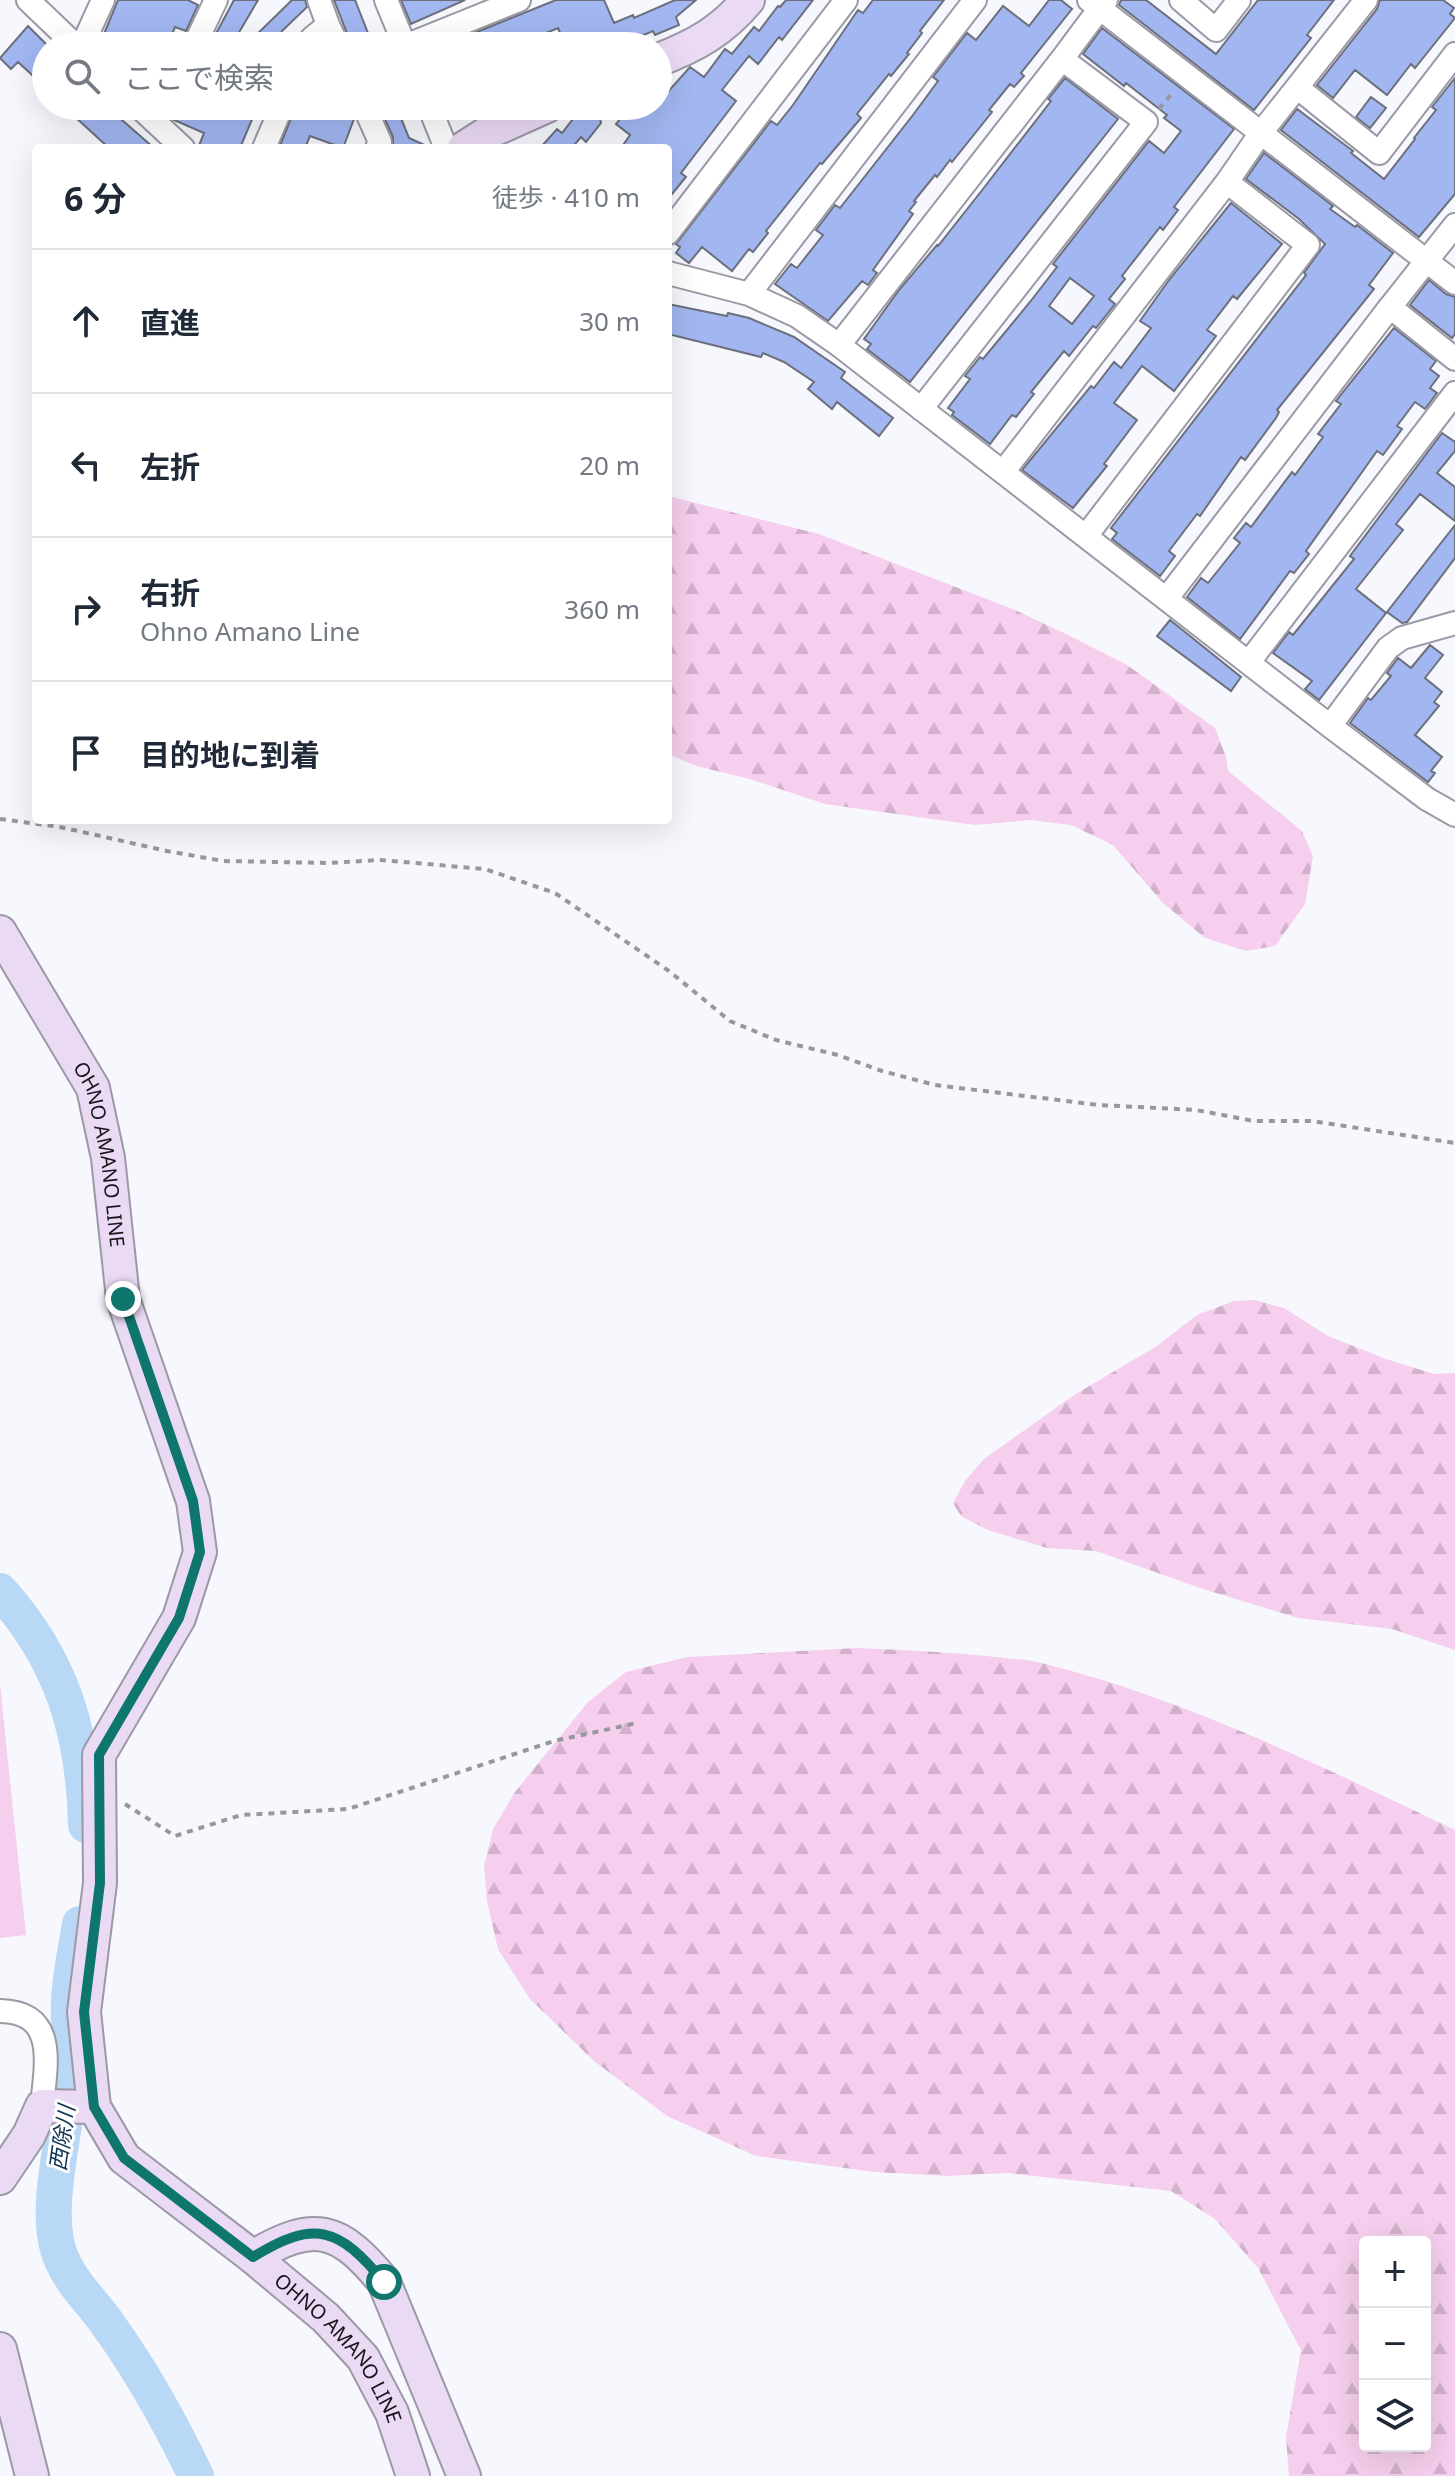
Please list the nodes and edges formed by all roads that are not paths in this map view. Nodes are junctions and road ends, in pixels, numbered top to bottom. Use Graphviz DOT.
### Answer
graph roads {
  1 [pos="28,0"];
  2 [pos="103,0"];
  3 [pos="216,0"];
  4 [pos="319,0"];
  5 [pos="386,0"];
  6 [pos="519,0"];
  7 [pos="748,0"];
  8 [pos="846,0"];
  9 [pos="975,0"];
  10 [pos="1181,0"];
  11 [pos="1239,0"];
  12 [pos="1366,0"];
  13 [pos="1098,3"];
  14 [pos="328,25"];
  15 [pos="61,32"];
  16 [pos="88,32"];
  17 [pos="201,32"];
  18 [pos="319,32"];
  19 [pos="331,32"];
  20 [pos="399,32"];
  21 [pos="440,32"];
  22 [pos="1455,54"];
  23 [pos="672,55"];
  24 [pos="1062,59"];
  25 [pos="1298,88"];
  26 [pos="165,120"];
  27 [pos="276,120"];
  28 [pos="370,120"];
  29 [pos="435,120"];
  30 [pos="516,120"];
  31 [pos="1260,134"];
  32 [pos="180,144"];
  33 [pos="266,144"];
  34 [pos="379,144"];
  35 [pos="444,144"];
  36 [pos="470,144"];
  37 [pos="1227,182"];
  38 [pos="1455,225"];
  39 [pos="672,228"];
  40 [pos="1426,260"];
  41 [pos="672,274"];
  42 [pos="1455,283"];
  43 [pos="749,294"];
  44 [pos="1390,307"];
  45 [pos="839,345"];
  46 [pos="1455,359"];
  47 [pos="1455,393"];
  48 [pos="921,409"];
  49 [pos="1003,472"];
  50 [pos="1086,536"];
  51 [pos="1167,598"];
  52 [pos="1455,623"];
  53 [pos="1249,662"];
  54 [pos="1330,726"];
  55 [pos="1455,815"];
  56 [pos="0,932"];
  57 [pos="0,2011"];
  58 [pos="67,2106"];
  59 [pos="0,2178"];
  60 [pos="253,2257"];
  61 [pos="0,2349"];
  62 [pos="32,2476"];
  63 [pos="413,2476"];
  64 [pos="464,2476"];
  1 -- 15 [label="street"];
  2 -- 16 [label="street"];
  3 -- 17 [label="street"];
  4 -- 14 [label="street"];
  5 -- 20 [label="street"];
  6 -- 21 [label="street"];
  7 -- 23 [label="main road"];
  8 -- 39 [label="street"];
  9 -- 43 [label="street"];
  10 -- 11 [label="street"];
  12 -- 25 [label="street"];
  13 -- 24 [label="street"];
  13 -- 31 [label="street"];
  14 -- 18 [label="street"];
  14 -- 19 [label="street"];
  22 -- 25 [label="street"];
  24 -- 45 [label="street"];
  24 -- 48 [label="street"];
  25 -- 31 [label="street"];
  26 -- 32 [label="street"];
  27 -- 33 [label="street"];
  28 -- 34 [label="street"];
  29 -- 35 [label="street"];
  30 -- 36 [label="main road"];
  31 -- 37 [label="street"];
  31 -- 40 [label="street"];
  37 -- 49 [label="street"];
  37 -- 50 [label="street"];
  38 -- 40 [label="street"];
  40 -- 42 [label="street"];
  40 -- 44 [label="street"];
  41 -- 43 [label="street"];
  43 -- 45 [label="street"];
  44 -- 46 [label="street"];
  44 -- 51 [label="street"];
  45 -- 48 [label="street"];
  47 -- 53 [label="street"];
  48 -- 49 [label="street"];
  49 -- 50 [label="street"];
  50 -- 51 [label="street"];
  51 -- 53 [label="street"];
  52 -- 54 [label="street"];
  53 -- 54 [label="street"];
  54 -- 55 [label="street"];
  56 -- 58 [label="main road, OHNO AMANO LINE"];
  57 -- 58 [label="street"];
  58 -- 59 [label="main road"];
  58 -- 60 [label="main road, OHNO AMANO LINE"];
  60 -- 63 [label="main road, OHNO AMANO LINE"];
  60 -- 64 [label="main road"];
  61 -- 62 [label="main road"];
}
